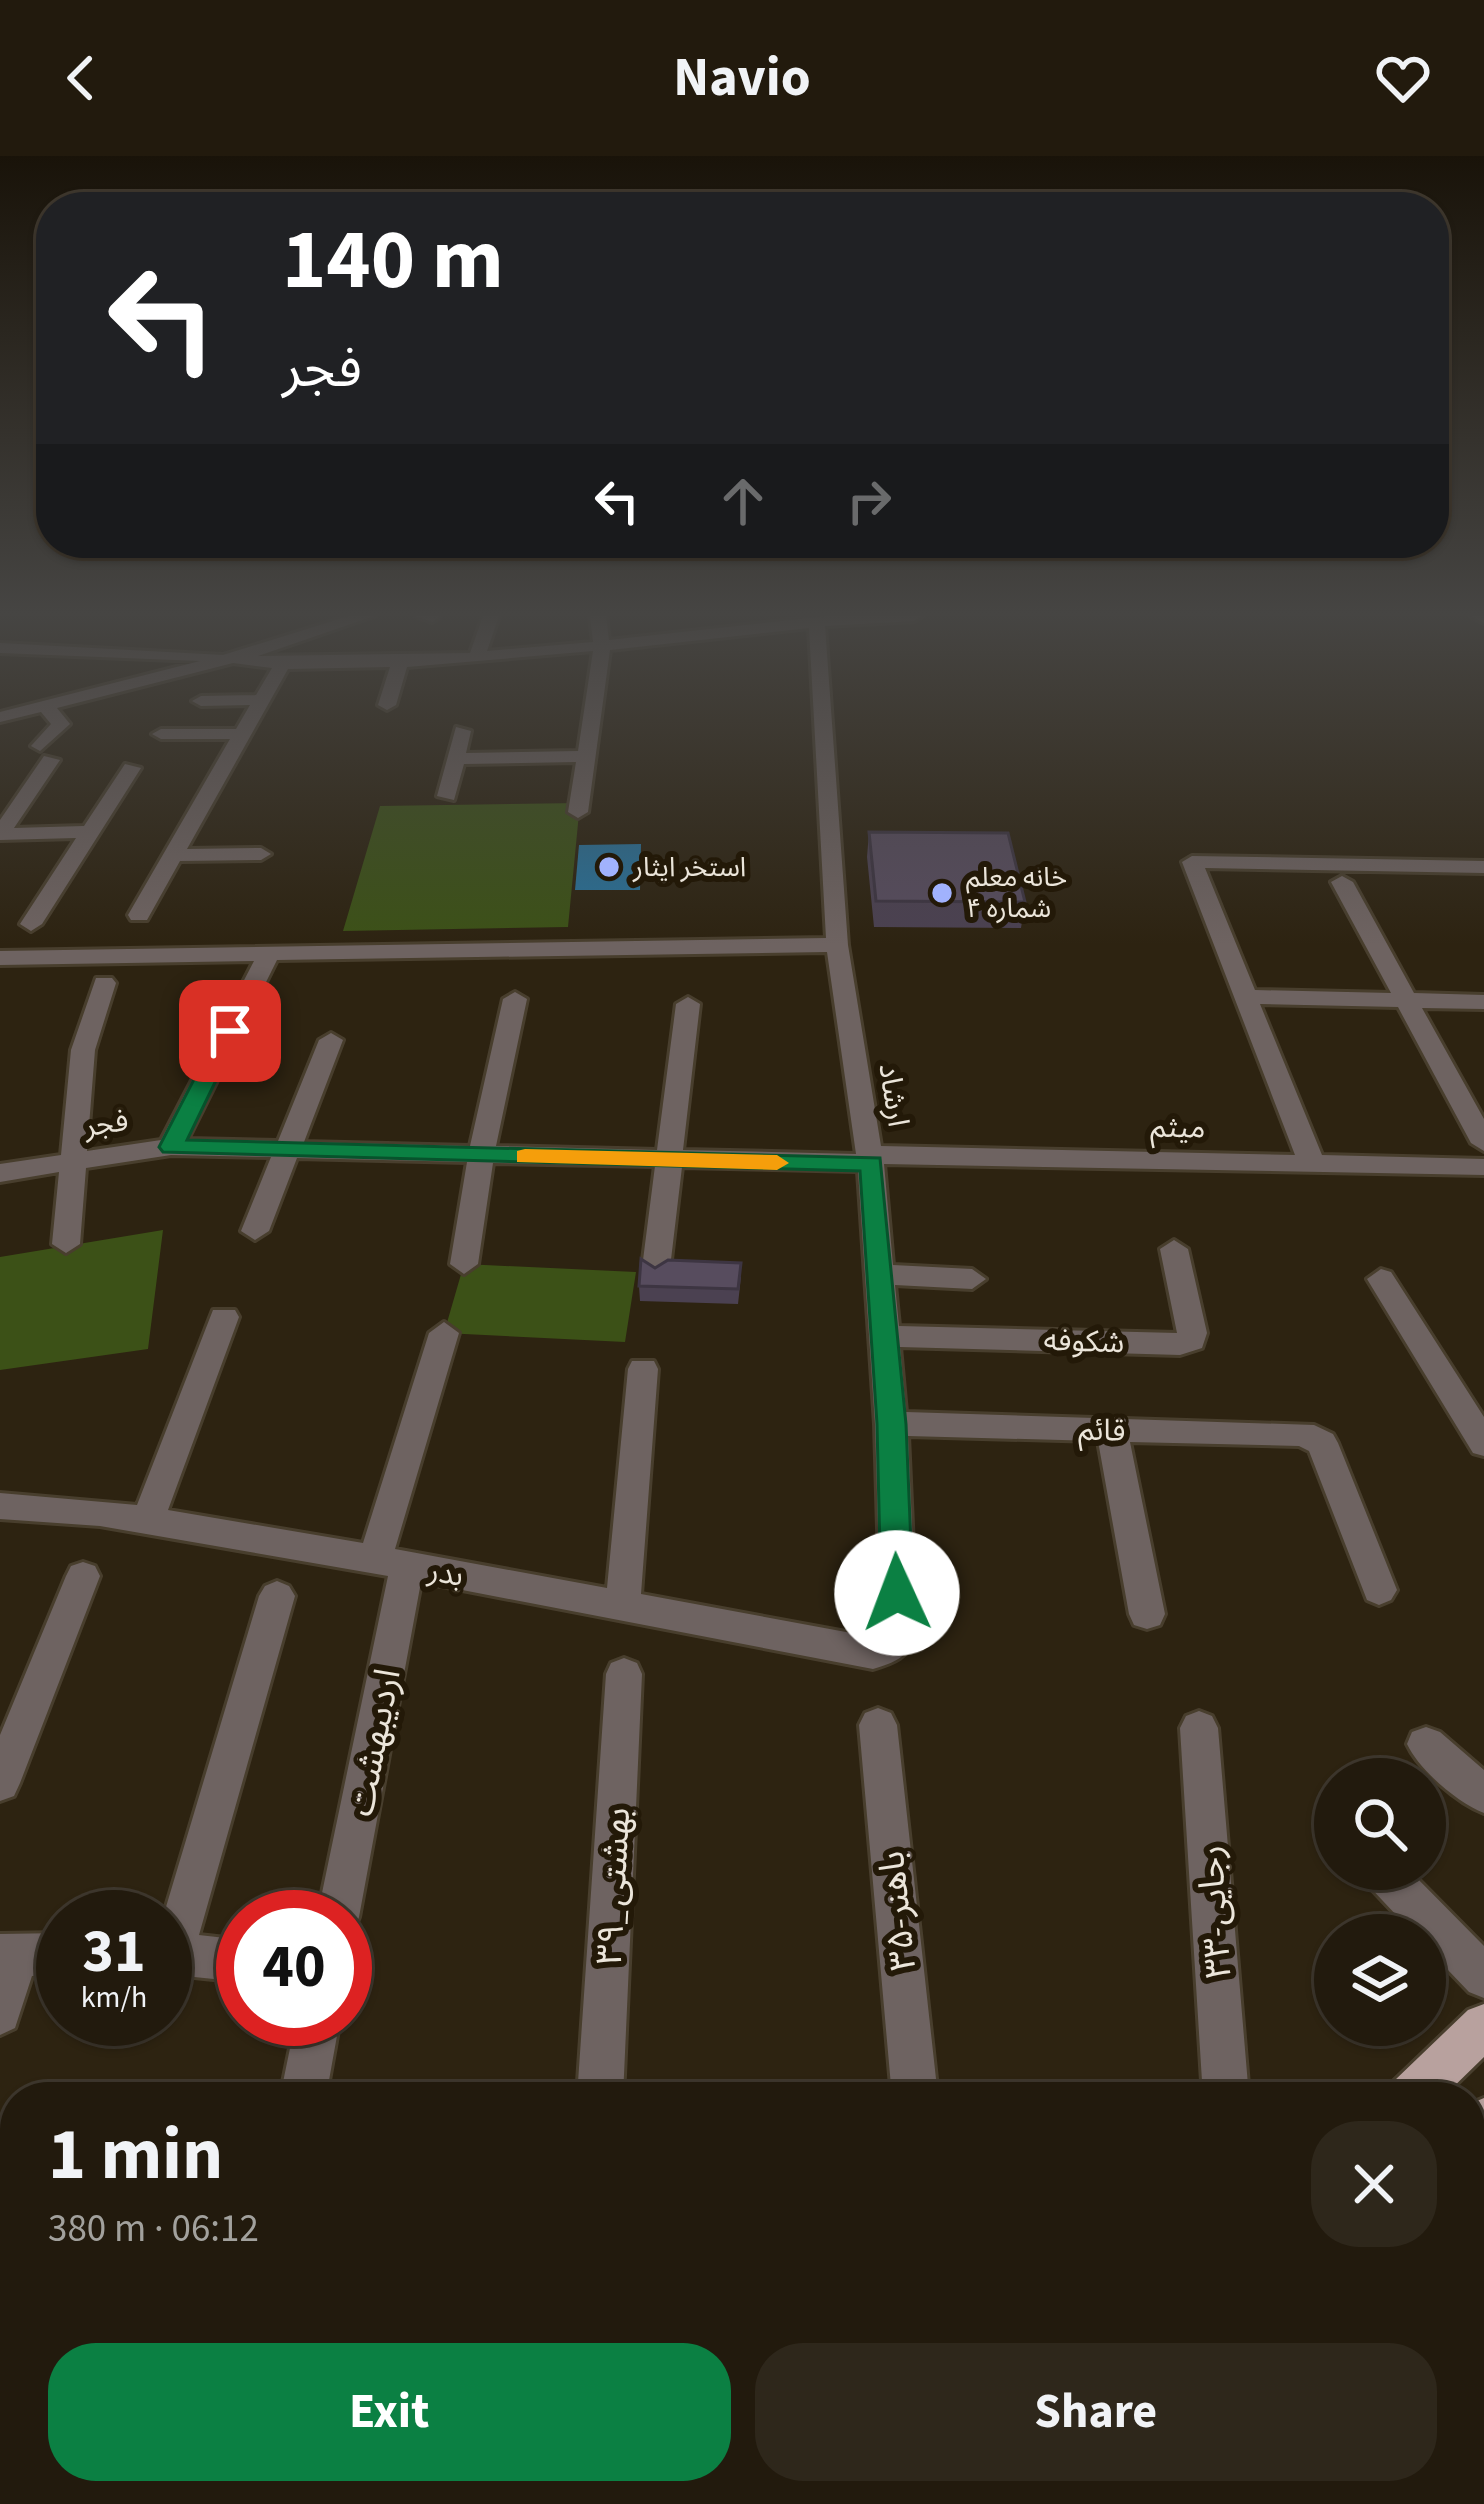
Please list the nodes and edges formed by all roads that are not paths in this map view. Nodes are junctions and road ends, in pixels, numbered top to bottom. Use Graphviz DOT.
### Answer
graph roads {
  1 [pos="60,726"];
  2 [pos="247,726"];
  3 [pos="590,726"];
  4 [pos="823,726"];
  5 [pos="462,731"];
  6 [pos="161,734"];
  7 [pos="242,734"];
  8 [pos="586,756"];
  9 [pos="458,759"];
  10 [pos="132,768"];
  11 [pos="447,796"];
  12 [pos="578,812"];
  13 [pos="90,832"];
  14 [pos="0,834"];
  15 [pos="261,854"];
  16 [pos="172,855"];
  17 [pos="1477,866"];
  18 [pos="1342,882"];
  19 [pos="1484,890"];
  20 [pos="139,915"];
  21 [pos="31,924"];
  22 [pos="837,945"];
  23 [pos="268,955"];
  24 [pos="0,958"];
  25 [pos="104,983"];
  26 [pos="1248,997"];
  27 [pos="515,998"];
  28 [pos="1405,1000"];
  29 [pos="1484,1001"];
  30 [pos="688,1004"];
  31 [pos="331,1040"];
  32 [pos="1484,1143"];
  33 [pos="171,1147"];
  34 [pos="284,1149"];
  35 [pos="481,1155"];
  36 [pos="72,1162"];
  37 [pos="669,1162"];
  38 [pos="1312,1163"];
  39 [pos="871,1164"];
  40 [pos="908,1164"];
  41 [pos="1484,1167"];
  42 [pos="0,1173"];
  43 [pos="1484,1186"];
  44 [pos="255,1231"];
  45 [pos="66,1244"];
  46 [pos="1174,1249"];
  47 [pos="464,1264"];
  48 [pos="656,1268"];
  49 [pos="879,1274"];
  50 [pos="1381,1279"];
  51 [pos="972,1280"];
  52 [pos="224,1317"];
  53 [pos="444,1333"];
  54 [pos="883,1336"];
  55 [pos="643,1369"];
  56 [pos="891,1424"];
  57 [pos="1112,1431"];
  58 [pos="1484,1444"];
  59 [pos="0,1506"];
  60 [pos="147,1522"];
  61 [pos="391,1563"];
  62 [pos="83,1576"];
  63 [pos="1379,1590"];
  64 [pos="277,1596"];
  65 [pos="623,1604"];
  66 [pos="1147,1614"];
  67 [pos="890,1648"];
  68 [pos="624,1674"];
  69 [pos="878,1725"];
  70 [pos="1199,1728"];
  71 [pos="1426,1744"];
  72 [pos="0,1783"];
  73 [pos="1484,1795"];
  74 [pos="188,1890"];
  75 [pos="342,1890"];
  76 [pos="1400,1890"];
  77 [pos="9,1955"];
  78 [pos="1484,1977"];
  79 [pos="0,2013"];
  80 [pos="1484,2026"];
  81 [pos="313,2046"];
  82 [pos="306,2082"];
  83 [pos="601,2082"];
  84 [pos="914,2082"];
  85 [pos="1225,2082"];
  86 [pos="1426,2082"];
  1 -- 14 [label="street"];
  2 -- 7 [label="street"];
  3 -- 8 [label="street"];
  4 -- 22 [label="street, ارشاد"];
  5 -- 9 [label="street"];
  6 -- 7 [label="street"];
  7 -- 16 [label="street"];
  8 -- 9 [label="street"];
  8 -- 12 [label="street"];
  9 -- 11 [label="street"];
  10 -- 13 [label="street"];
  13 -- 14 [label="street"];
  13 -- 21 [label="street"];
  15 -- 16 [label="street"];
  16 -- 20 [label="street"];
  17 -- 19 [label="street"];
  17 -- 26 [label="street"];
  18 -- 28 [label="street"];
  22 -- 23 [label="street"];
  22 -- 39 [label="street, ارشاد"];
  23 -- 24 [label="street"];
  23 -- 33 [label="street"];
  25 -- 36 [label="street"];
  26 -- 28 [label="street"];
  26 -- 38 [label="street"];
  27 -- 35 [label="street"];
  28 -- 29 [label="street"];
  28 -- 32 [label="street"];
  30 -- 37 [label="street"];
  31 -- 34 [label="street"];
  33 -- 34 [label="street, فجر"];
  33 -- 36 [label="street, فجر"];
  34 -- 35 [label="street, فجر"];
  34 -- 44 [label="street"];
  35 -- 37 [label="street, فجر"];
  35 -- 47 [label="street"];
  36 -- 42 [label="street, فجر"];
  36 -- 45 [label="street"];
  37 -- 39 [label="street, فجر"];
  37 -- 48 [label="street"];
  38 -- 40 [label="street, میثم"];
  38 -- 41 [label="street, میثم"];
  39 -- 40 [label="street, میثم"];
  39 -- 49 [label="street, ارشاد"];
  40 -- 43 [label="street, میثم"];
  46 -- 54 [label="street, شکوفه"];
  49 -- 51 [label="street"];
  49 -- 54 [label="street, ارشاد"];
  50 -- 58 [label="street"];
  52 -- 60 [label="street"];
  53 -- 61 [label="street, اردیبهشت"];
  54 -- 56 [label="street, ارشاد"];
  55 -- 65 [label="street"];
  56 -- 57 [label="street, قائم"];
  56 -- 67 [label="street, ارشاد"];
  57 -- 63 [label="street, قائم"];
  57 -- 66 [label="street"];
  59 -- 60 [label="street, بدر"];
  60 -- 61 [label="street, بدر"];
  61 -- 65 [label="street, بدر"];
  61 -- 75 [label="street, اردیبهشت"];
  62 -- 72 [label="street"];
  64 -- 74 [label="street"];
  65 -- 67 [label="street, بدر"];
  68 -- 83 [label="street, ۳۹_بهشتی"];
  69 -- 84 [label="street, ۳۵-باهنر"];
  70 -- 85 [label="street, ۳۳-رجایی"];
  71 -- 73 [label="street"];
  76 -- 78 [label="street"];
  77 -- 79 [label="street"];
  80 -- 86 [label="main road"];
  81 -- 82 [label="street"];
}
